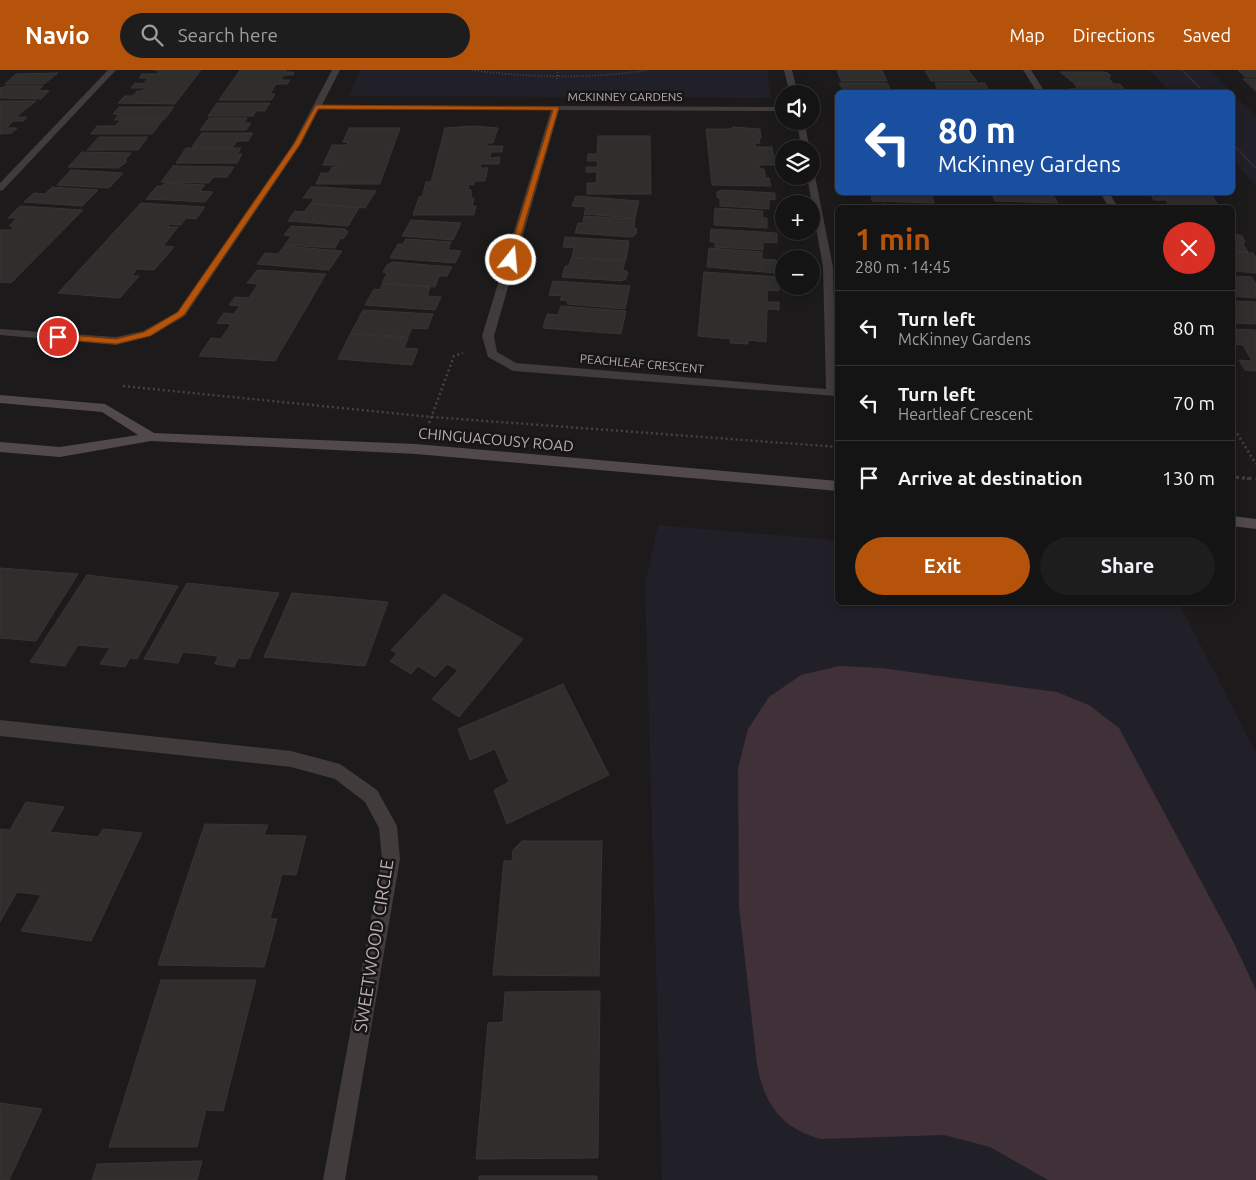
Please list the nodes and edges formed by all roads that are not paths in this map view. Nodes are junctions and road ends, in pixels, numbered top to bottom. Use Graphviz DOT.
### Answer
graph roads {
  1 [pos="112,70"];
  2 [pos="336,70"];
  3 [pos="788,70"];
  4 [pos="1027,70"];
  5 [pos="792,85"];
  6 [pos="1040,90"];
  7 [pos="316,107"];
  8 [pos="556,108"];
  9 [pos="775,109"];
  10 [pos="813,185"];
  11 [pos="0,188"];
  12 [pos="0,332"];
  13 [pos="835,393"];
  14 [pos="0,399"];
  15 [pos="150,437"];
  16 [pos="0,447"];
  17 [pos="835,486"];
  18 [pos="1235,522"];
  19 [pos="1256,524"];
  20 [pos="0,728"];
  21 [pos="334,1180"];
  1 -- 11 [label="street"];
  2 -- 7 [label="street"];
  3 -- 5 [label="street"];
  4 -- 6 [label="street"];
  7 -- 8 [label="street, MCKINNEY GARDENS"];
  7 -- 12 [label="street"];
  8 -- 9 [label="street, MCKINNEY GARDENS"];
  8 -- 13 [label="street, PEACHLEAF CRESCENT"];
  10 -- 13 [label="street, PEACHLEAF CRESCENT"];
  14 -- 15 [label="main road"];
  15 -- 16 [label="main road, CHINGUACOUSY ROAD"];
  15 -- 17 [label="main road, CHINGUACOUSY ROAD"];
  18 -- 19 [label="main road"];
  20 -- 21 [label="street, SWEETWOOD CIRCLE"];
}
